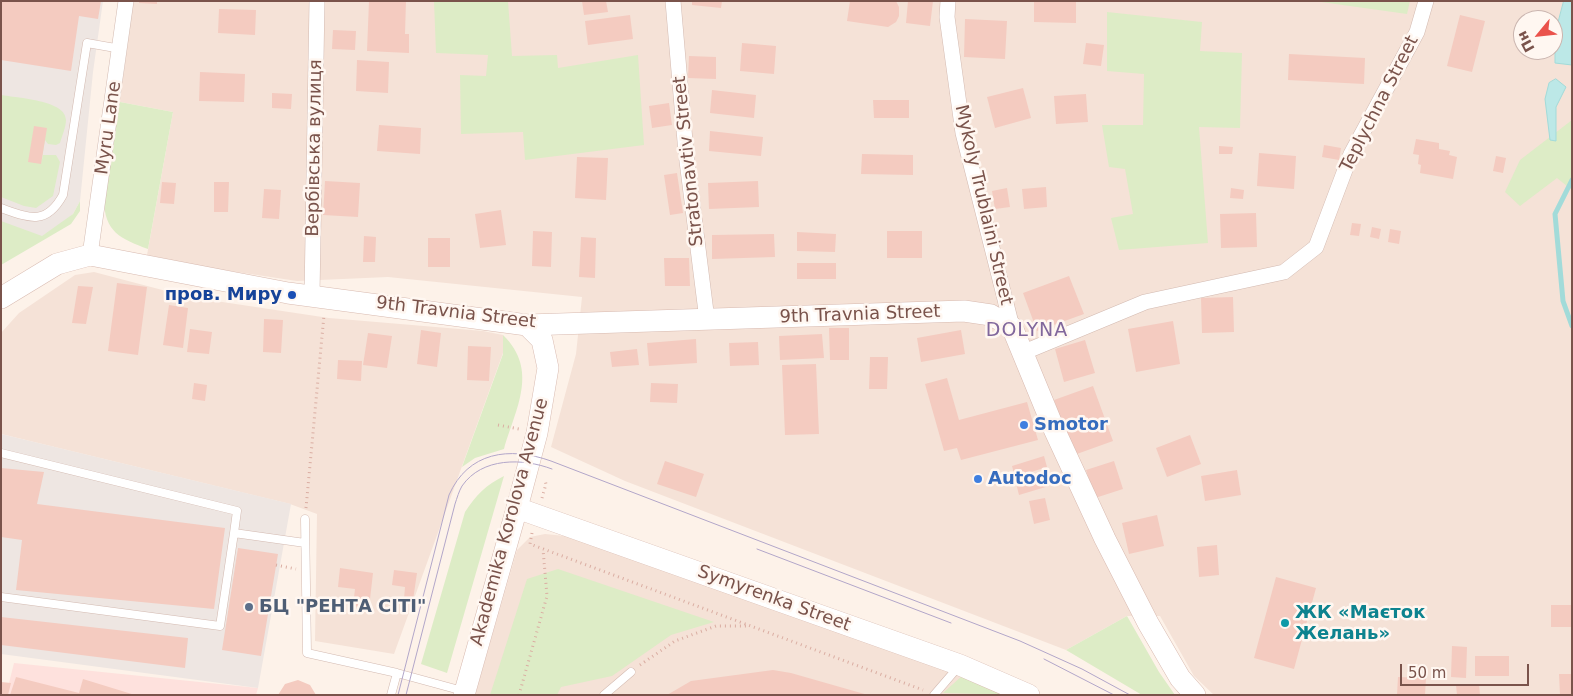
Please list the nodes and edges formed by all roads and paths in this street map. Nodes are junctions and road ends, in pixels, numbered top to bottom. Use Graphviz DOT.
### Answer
graph roads {
  1 [pos="126,1"];
  2 [pos="317,1"];
  3 [pos="673,1"];
  4 [pos="948,1"];
  5 [pos="1426,1"];
  6 [pos="121,49"];
  7 [pos="1,208"];
  8 [pos="90,255"];
  9 [pos="320,296"];
  10 [pos="1,298"];
  11 [pos="708,320"];
  12 [pos="527,325"];
  13 [pos="1012,327"];
  14 [pos="1022,353"];
  15 [pos="1,454"];
  16 [pos="517,508"];
  17 [pos="305,519"];
  18 [pos="234,532"];
  19 [pos="305,544"];
  20 [pos="543,549"];
  21 [pos="276,565"];
  22 [pos="306,572"];
  23 [pos="1,598"];
  24 [pos="750,626"];
  25 [pos="960,665"];
  26 [pos="631,672"];
  27 [pos="397,673"];
  28 [pos="464,693"];
  29 [pos="391,695"];
  30 [pos="519,695"];
  31 [pos="604,695"];
  32 [pos="934,695"];
  33 [pos="1029,695"];
  34 [pos="1195,695"];
  1 -- 6 [label="street, Myru Lane"];
  2 -- 9 [label="street, Вербівська вулиця"];
  3 -- 11 [label="street, Stratonavtiv Street"];
  4 -- 13 [label="street, Mykoly Trublaini Street"];
  5 -- 14 [label="street, Teplychna Street"];
  6 -- 7 [label="lane"];
  6 -- 8 [label="street, Myru Lane"];
  8 -- 9 [label="main road, 9th Travnia Street"];
  8 -- 10 [label="main road, 9th Travnia Street"];
  9 -- 12 [label="main road, 9th Travnia Street"];
  9 -- 17 [label="path"];
  11 -- 12 [label="main road, 9th Travnia Street"];
  11 -- 13 [label="main road, 9th Travnia Street"];
  12 -- 16 [label="main road, Akademika Korolova Avenue"];
  13 -- 14 [label="main road, Mykoly Trublaini Street"];
  14 -- 34 [label="main road, Mykoly Trublaini Street"];
  15 -- 18 [label="lane"];
  16 -- 25 [label="main road, Symyrenka Street"];
  16 -- 28 [label="main road, Akademika Korolova Avenue"];
  17 -- 19 [label="lane"];
  18 -- 19 [label="lane"];
  18 -- 23 [label="lane"];
  19 -- 22 [label="lane"];
  20 -- 30 [label="path"];
  21 -- 22 [label="path"];
  22 -- 27 [label="lane"];
  24 -- 26 [label="path"];
  25 -- 32 [label="lane"];
  25 -- 33 [label="main road, Symyrenka Street"];
  26 -- 31 [label="lane"];
  27 -- 28 [label="lane"];
  27 -- 29 [label="lane"];
}
